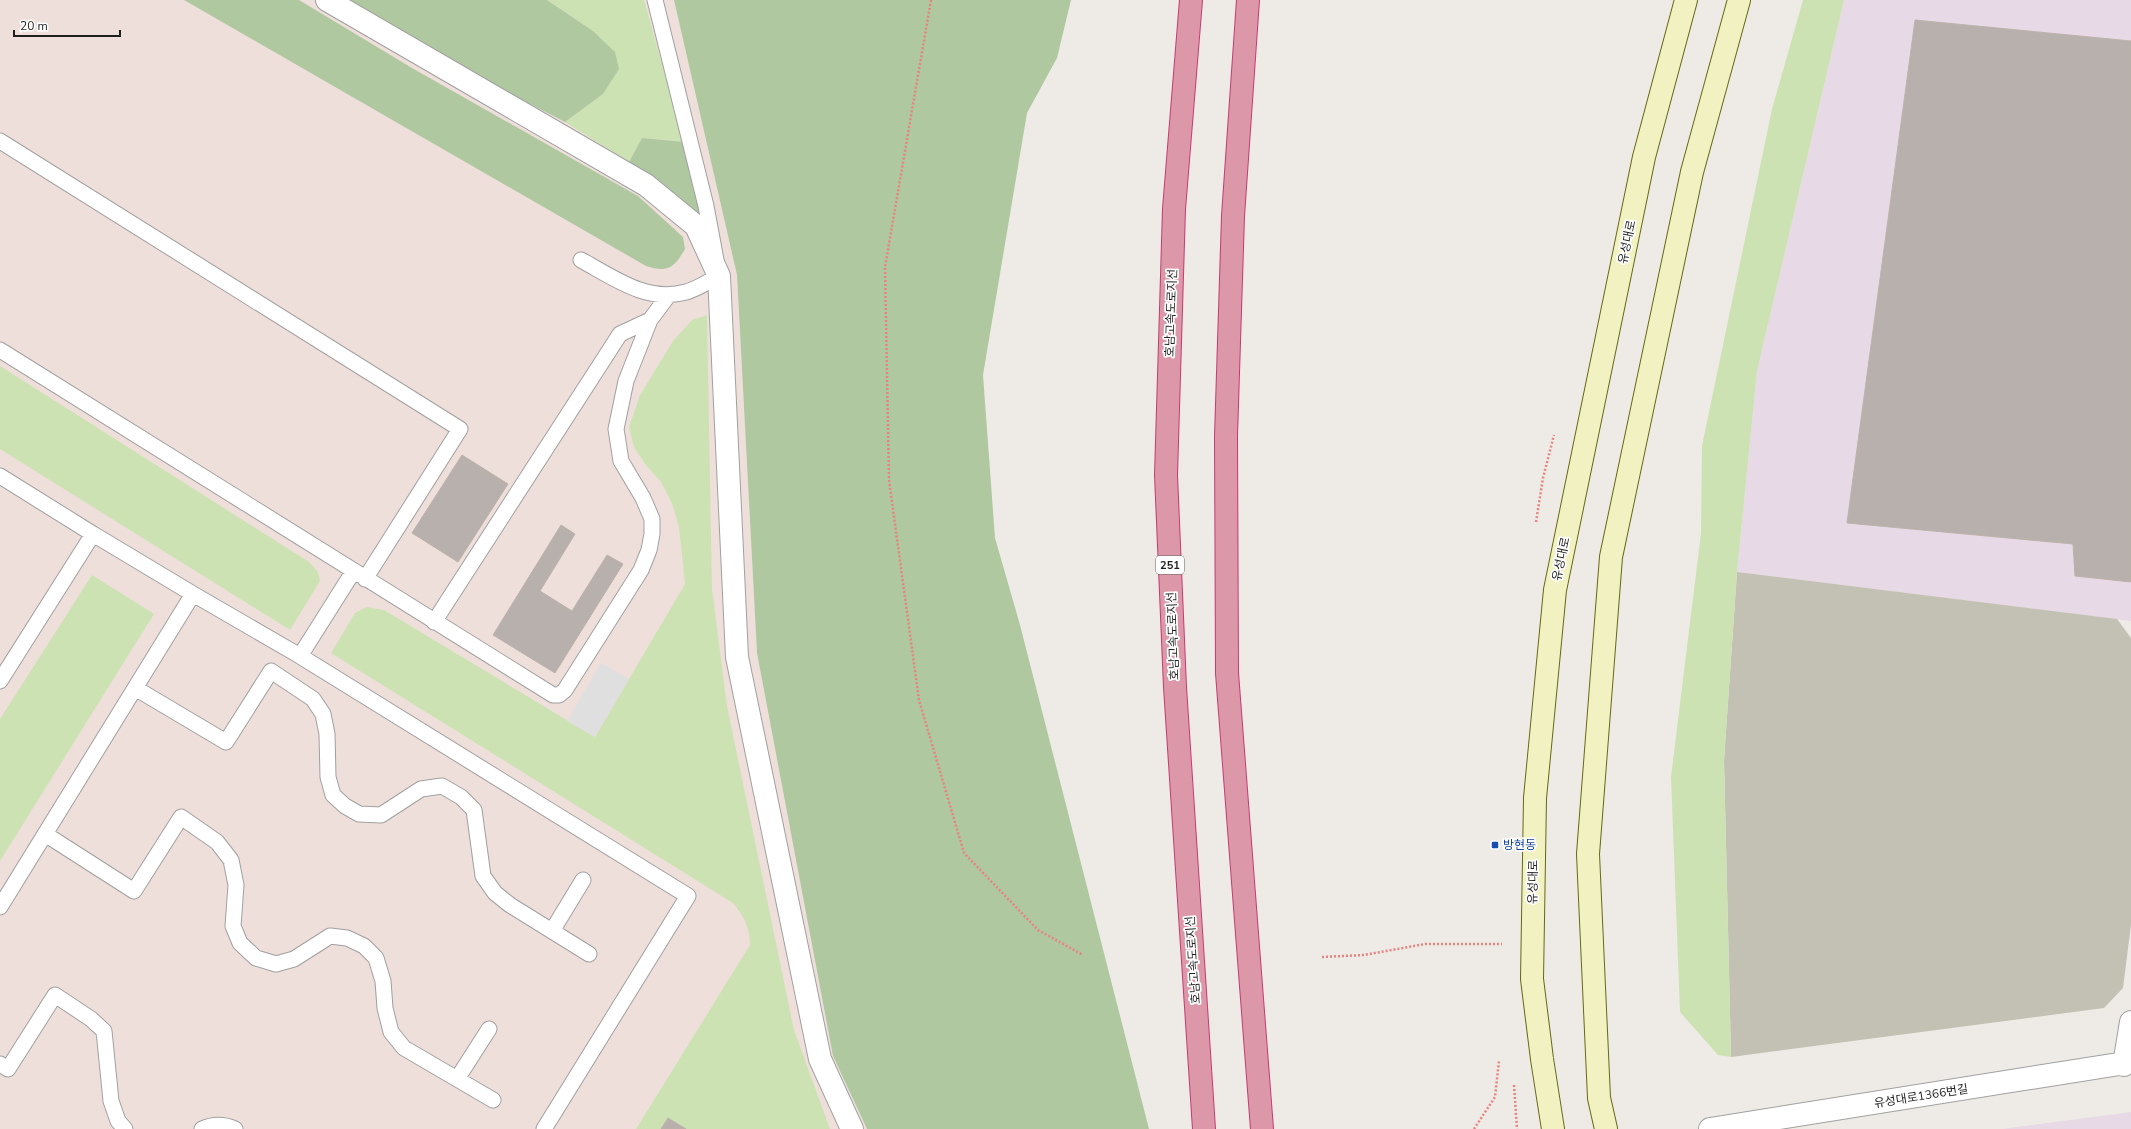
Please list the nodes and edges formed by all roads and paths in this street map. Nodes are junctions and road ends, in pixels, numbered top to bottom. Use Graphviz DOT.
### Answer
graph roads {
  1 [pos="327,0"];
  2 [pos="654,0"];
  3 [pos="931,0"];
  4 [pos="1191,0"];
  5 [pos="1248,0"];
  6 [pos="1686,0"];
  7 [pos="1739,0"];
  8 [pos="0,141"];
  9 [pos="581,260"];
  10 [pos="719,276"];
  11 [pos="668,296"];
  12 [pos="650,320"];
  13 [pos="0,350"];
  14 [pos="0,476"];
  15 [pos="93,534"];
  16 [pos="359,576"];
  17 [pos="193,594"];
  18 [pos="434,622"];
  19 [pos="300,656"];
  20 [pos="0,681"];
  21 [pos="135,688"];
  22 [pos="45,834"];
  23 [pos="583,880"];
  24 [pos="0,907"];
  25 [pos="552,931"];
  26 [pos="1533,941"];
  27 [pos="590,954"];
  28 [pos="1083,955"];
  29 [pos="1322,957"];
  30 [pos="2131,1022"];
  31 [pos="489,1029"];
  32 [pos="1499,1061"];
  33 [pos="2128,1063"];
  34 [pos="0,1064"];
  35 [pos="457,1079"];
  36 [pos="493,1100"];
  37 [pos="125,1129"];
  38 [pos="202,1129"];
  39 [pos="235,1129"];
  40 [pos="544,1129"];
  41 [pos="852,1129"];
  42 [pos="1204,1129"];
  43 [pos="1262,1129"];
  44 [pos="1474,1129"];
  45 [pos="1553,1129"];
  46 [pos="1606,1129"];
  47 [pos="1710,1129"];
  1 -- 10 [label="street"];
  2 -- 10 [label="lane"];
  3 -- 28 [label="path"];
  4 -- 42 [label="highway, 호남고속도로지선 / 251"];
  5 -- 43 [label="highway"];
  6 -- 26 [label="main road, 유성대로"];
  7 -- 46 [label="main road"];
  8 -- 16 [label="lane"];
  9 -- 11 [label="lane"];
  10 -- 11 [label="lane"];
  10 -- 41 [label="street"];
  11 -- 12 [label="lane"];
  12 -- 18 [label="lane"];
  12 -- 18 [label="lane"];
  13 -- 16 [label="lane"];
  14 -- 15 [label="lane"];
  15 -- 17 [label="lane"];
  15 -- 20 [label="lane"];
  16 -- 18 [label="lane"];
  16 -- 19 [label="lane"];
  17 -- 19 [label="lane"];
  17 -- 21 [label="lane"];
  19 -- 40 [label="lane"];
  21 -- 22 [label="lane"];
  21 -- 25 [label="lane"];
  22 -- 24 [label="lane"];
  22 -- 35 [label="lane"];
  23 -- 25 [label="lane"];
  25 -- 27 [label="lane"];
  26 -- 29 [label="path"];
  26 -- 45 [label="main road, 유성대로"];
  30 -- 33 [label="street"];
  31 -- 35 [label="lane"];
  32 -- 44 [label="path"];
  33 -- 47 [label="street, 유성대로1366번길"];
  34 -- 37 [label="lane"];
  35 -- 36 [label="lane"];
  38 -- 39 [label="lane"];
}
